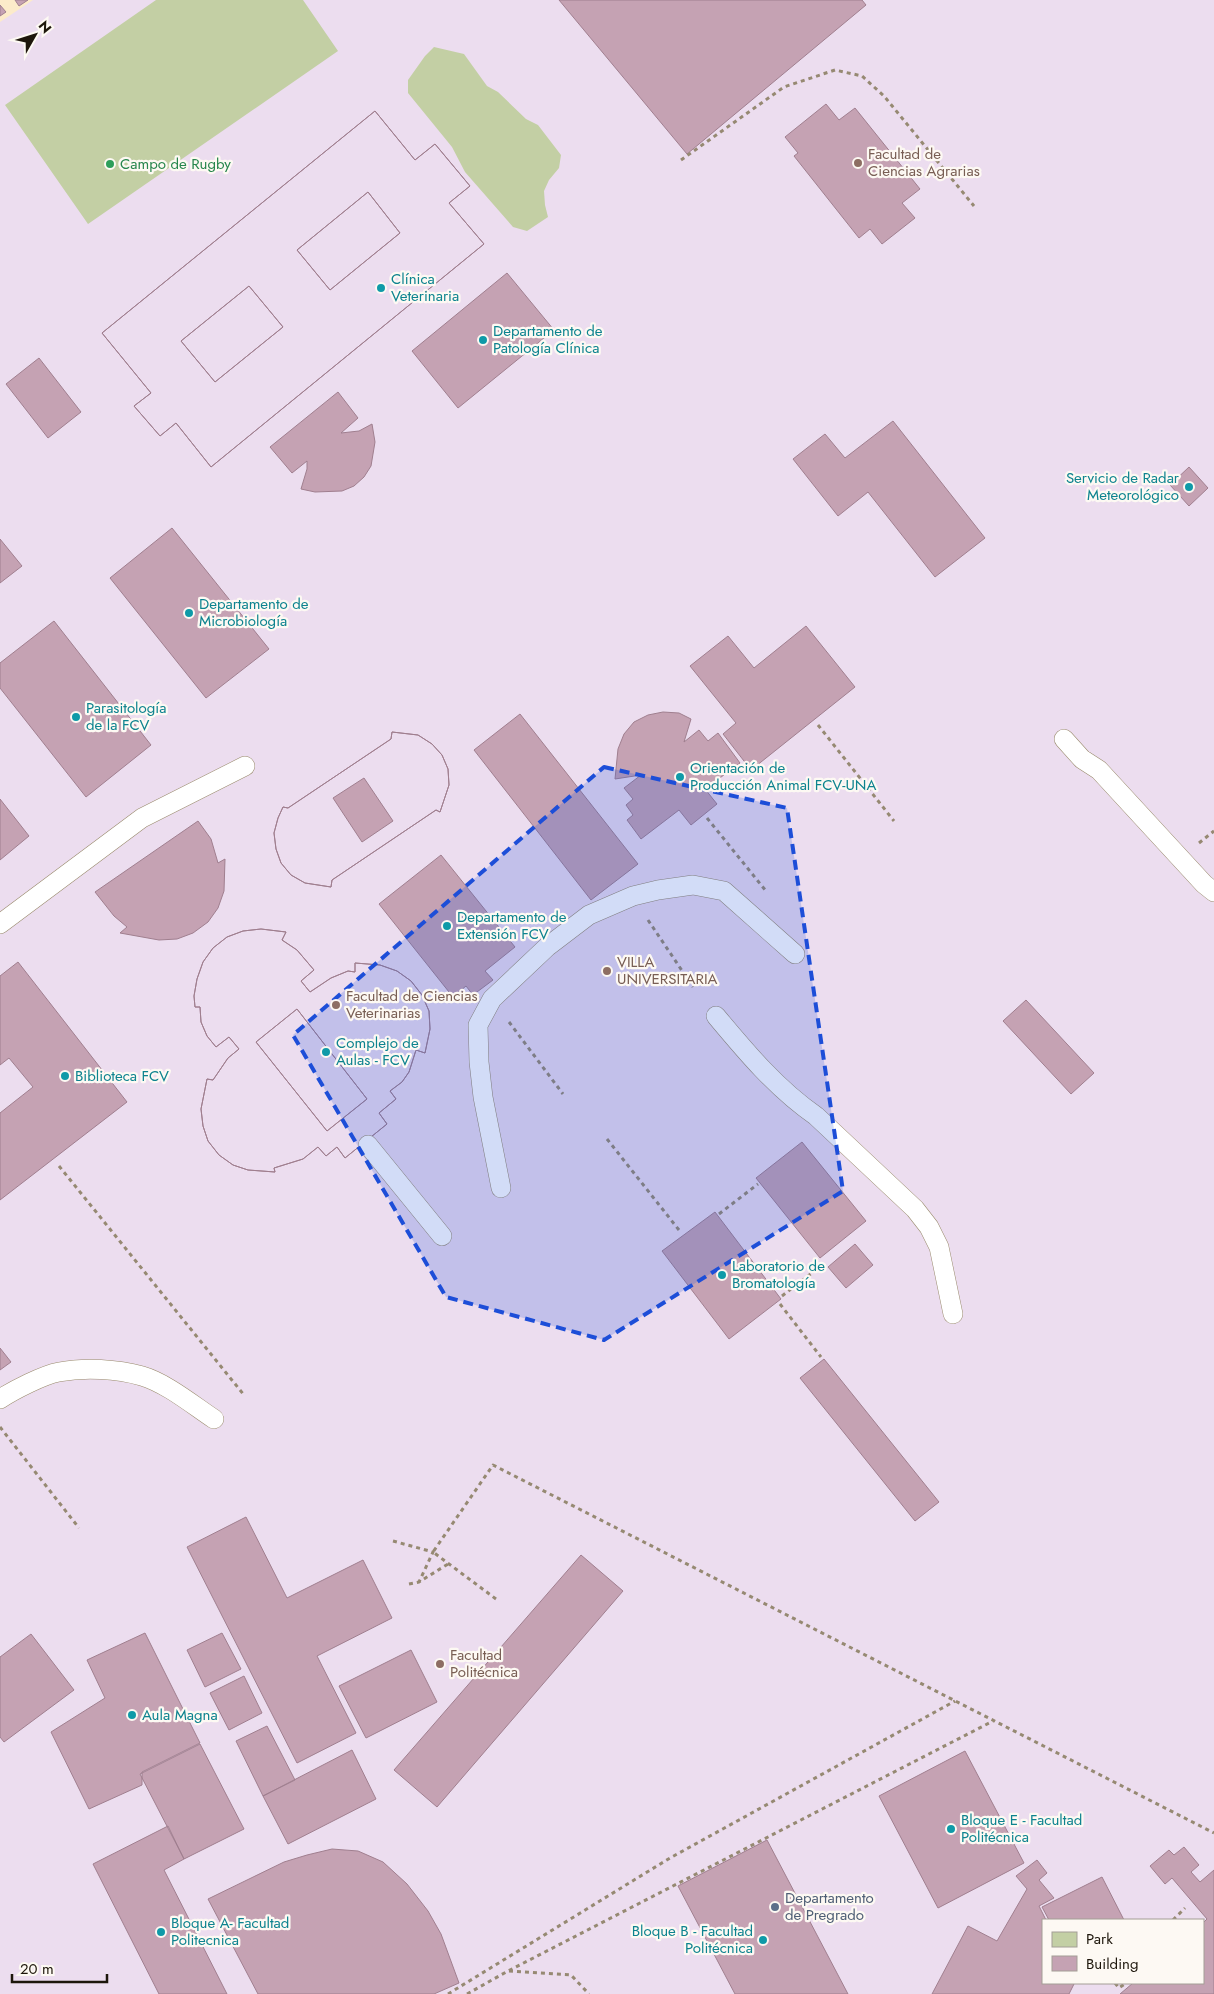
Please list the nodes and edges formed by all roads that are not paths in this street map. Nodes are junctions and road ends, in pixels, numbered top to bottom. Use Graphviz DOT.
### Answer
graph roads {
  1 [pos="1064,739"];
  2 [pos="245,766"];
  3 [pos="1214,892"];
  4 [pos="0,924"];
  5 [pos="795,954"];
  6 [pos="716,1016"];
  7 [pos="368,1145"];
  8 [pos="501,1188"];
  9 [pos="442,1236"];
  10 [pos="953,1314"];
  11 [pos="0,1399"];
  12 [pos="214,1419"];
  1 -- 3 [label="lane"];
  2 -- 4 [label="lane"];
  5 -- 8 [label="lane"];
  6 -- 10 [label="lane"];
  7 -- 9 [label="lane"];
  11 -- 12 [label="lane"];
}
